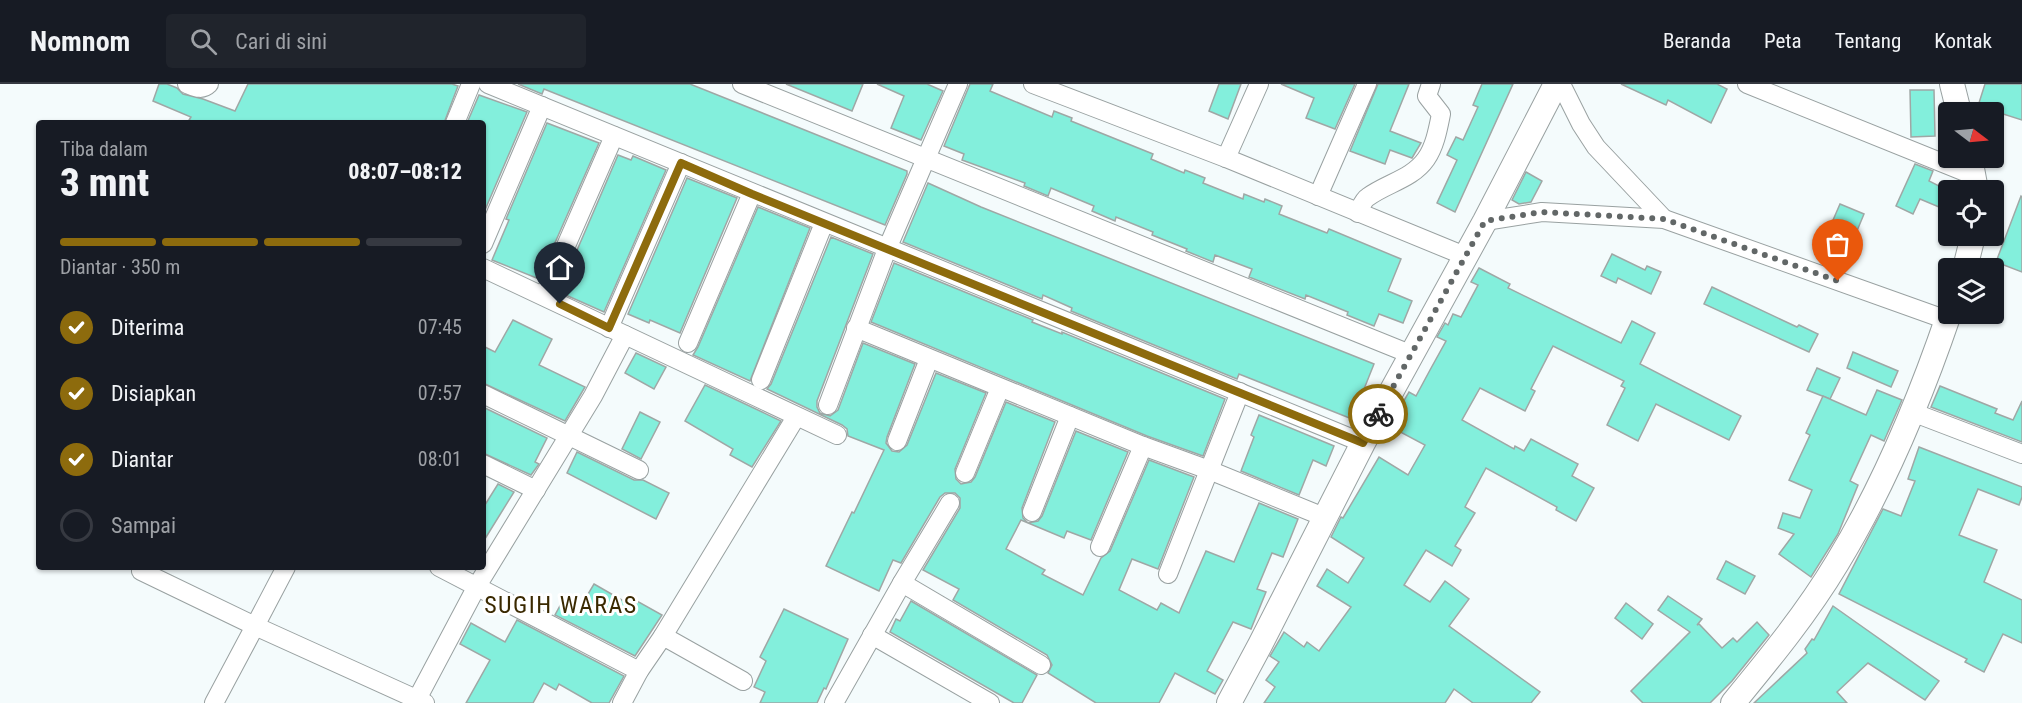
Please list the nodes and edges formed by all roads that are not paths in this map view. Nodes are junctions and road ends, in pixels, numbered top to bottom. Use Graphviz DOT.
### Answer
graph roads {
  1 [pos="187,84"];
  2 [pos="209,84"];
  3 [pos="471,84"];
  4 [pos="488,84"];
  5 [pos="742,84"];
  6 [pos="957,84"];
  7 [pos="1034,84"];
  8 [pos="1259,84"];
  9 [pos="1367,84"];
  10 [pos="1431,84"];
  11 [pos="1556,84"];
  12 [pos="1561,84"];
  13 [pos="1748,84"];
  14 [pos="1952,84"];
  15 [pos="1956,102"];
  16 [pos="542,106"];
  17 [pos="456,120"];
  18 [pos="614,136"];
  19 [pos="1226,158"];
  20 [pos="925,159"];
  21 [pos="681,163"];
  22 [pos="1974,175"];
  23 [pos="752,194"];
  24 [pos="1318,196"];
  25 [pos="1358,213"];
  26 [pos="1664,219"];
  27 [pos="1485,221"];
  28 [pos="824,223"];
  29 [pos="486,237"];
  30 [pos="886,249"];
  31 [pos="1465,256"];
  32 [pos="486,269"];
  33 [pos="544,296"];
  34 [pos="1938,314"];
  35 [pos="1945,324"];
  36 [pos="856,328"];
  37 [pos="617,332"];
  38 [pos="688,343"];
  39 [pos="1410,354"];
  40 [pos="929,359"];
  41 [pos="761,380"];
  42 [pos="1000,388"];
  43 [pos="1240,392"];
  44 [pos="486,395"];
  45 [pos="828,405"];
  46 [pos="1912,412"];
  47 [pos="1070,416"];
  48 [pos="796,417"];
  49 [pos="837,435"];
  50 [pos="568,436"];
  51 [pos="897,441"];
  52 [pos="1363,443"];
  53 [pos="1143,446"];
  54 [pos="2022,454"];
  55 [pos="486,465"];
  56 [pos="639,470"];
  57 [pos="1209,470"];
  58 [pos="965,472"];
  59 [pos="536,490"];
  60 [pos="950,503"];
  61 [pos="1032,512"];
  62 [pos="1324,517"];
  63 [pos="1100,547"];
  64 [pos="284,570"];
  65 [pos="445,570"];
  66 [pos="141,571"];
  67 [pos="1168,574"];
  68 [pos="902,583"];
  69 [pos="477,586"];
  70 [pos="255,626"];
  71 [pos="872,635"];
  72 [pos="663,636"];
  73 [pos="1041,665"];
  74 [pos="639,671"];
  75 [pos="743,681"];
  76 [pos="419,702"];
  77 [pos="214,703"];
  78 [pos="622,703"];
  79 [pos="834,703"];
  80 [pos="990,703"];
  81 [pos="1229,703"];
  82 [pos="1733,703"];
  1 -- 2 [label="street"];
  3 -- 17 [label="street"];
  4 -- 16 [label="street"];
  5 -- 20 [label="street"];
  6 -- 20 [label="street"];
  7 -- 19 [label="street"];
  8 -- 19 [label="street"];
  9 -- 24 [label="street"];
  10 -- 25 [label="street"];
  11 -- 27 [label="street"];
  12 -- 26 [label="street"];
  13 -- 22 [label="street"];
  14 -- 15 [label="street"];
  16 -- 18 [label="street"];
  16 -- 29 [label="street"];
  18 -- 21 [label="street"];
  18 -- 33 [label="street"];
  19 -- 24 [label="street"];
  20 -- 30 [label="street"];
  20 -- 39 [label="street"];
  21 -- 23 [label="street"];
  21 -- 37 [label="street"];
  23 -- 28 [label="street"];
  23 -- 38 [label="street"];
  24 -- 25 [label="street"];
  25 -- 31 [label="street"];
  26 -- 27 [label="street"];
  26 -- 34 [label="street"];
  27 -- 31 [label="street"];
  28 -- 30 [label="street"];
  28 -- 41 [label="street"];
  30 -- 36 [label="street"];
  30 -- 43 [label="street"];
  31 -- 39 [label="street"];
  32 -- 33 [label="street"];
  33 -- 37 [label="street"];
  35 -- 46 [label="street"];
  36 -- 40 [label="street"];
  36 -- 45 [label="street"];
  37 -- 48 [label="street"];
  37 -- 50 [label="street"];
  39 -- 52 [label="street"];
  40 -- 42 [label="street"];
  40 -- 51 [label="street"];
  42 -- 47 [label="street"];
  42 -- 58 [label="street"];
  43 -- 52 [label="street"];
  43 -- 57 [label="street"];
  44 -- 50 [label="street"];
  46 -- 54 [label="street"];
  46 -- 82 [label="street"];
  47 -- 53 [label="street"];
  47 -- 61 [label="street"];
  48 -- 49 [label="street"];
  48 -- 72 [label="street"];
  50 -- 56 [label="street"];
  50 -- 59 [label="street"];
  52 -- 62 [label="street"];
  53 -- 57 [label="street"];
  53 -- 63 [label="street"];
  55 -- 59 [label="street"];
  57 -- 62 [label="street"];
  57 -- 67 [label="street"];
  59 -- 69 [label="street"];
  60 -- 68 [label="street"];
  62 -- 81 [label="street"];
  64 -- 70 [label="street"];
  65 -- 69 [label="street"];
  66 -- 70 [label="street"];
  68 -- 71 [label="street"];
  68 -- 73 [label="street"];
  69 -- 74 [label="street"];
  69 -- 76 [label="street"];
  70 -- 76 [label="street"];
  70 -- 77 [label="street"];
  71 -- 79 [label="street"];
  71 -- 80 [label="street"];
  72 -- 74 [label="street"];
  72 -- 75 [label="street"];
  74 -- 78 [label="street"];
}
